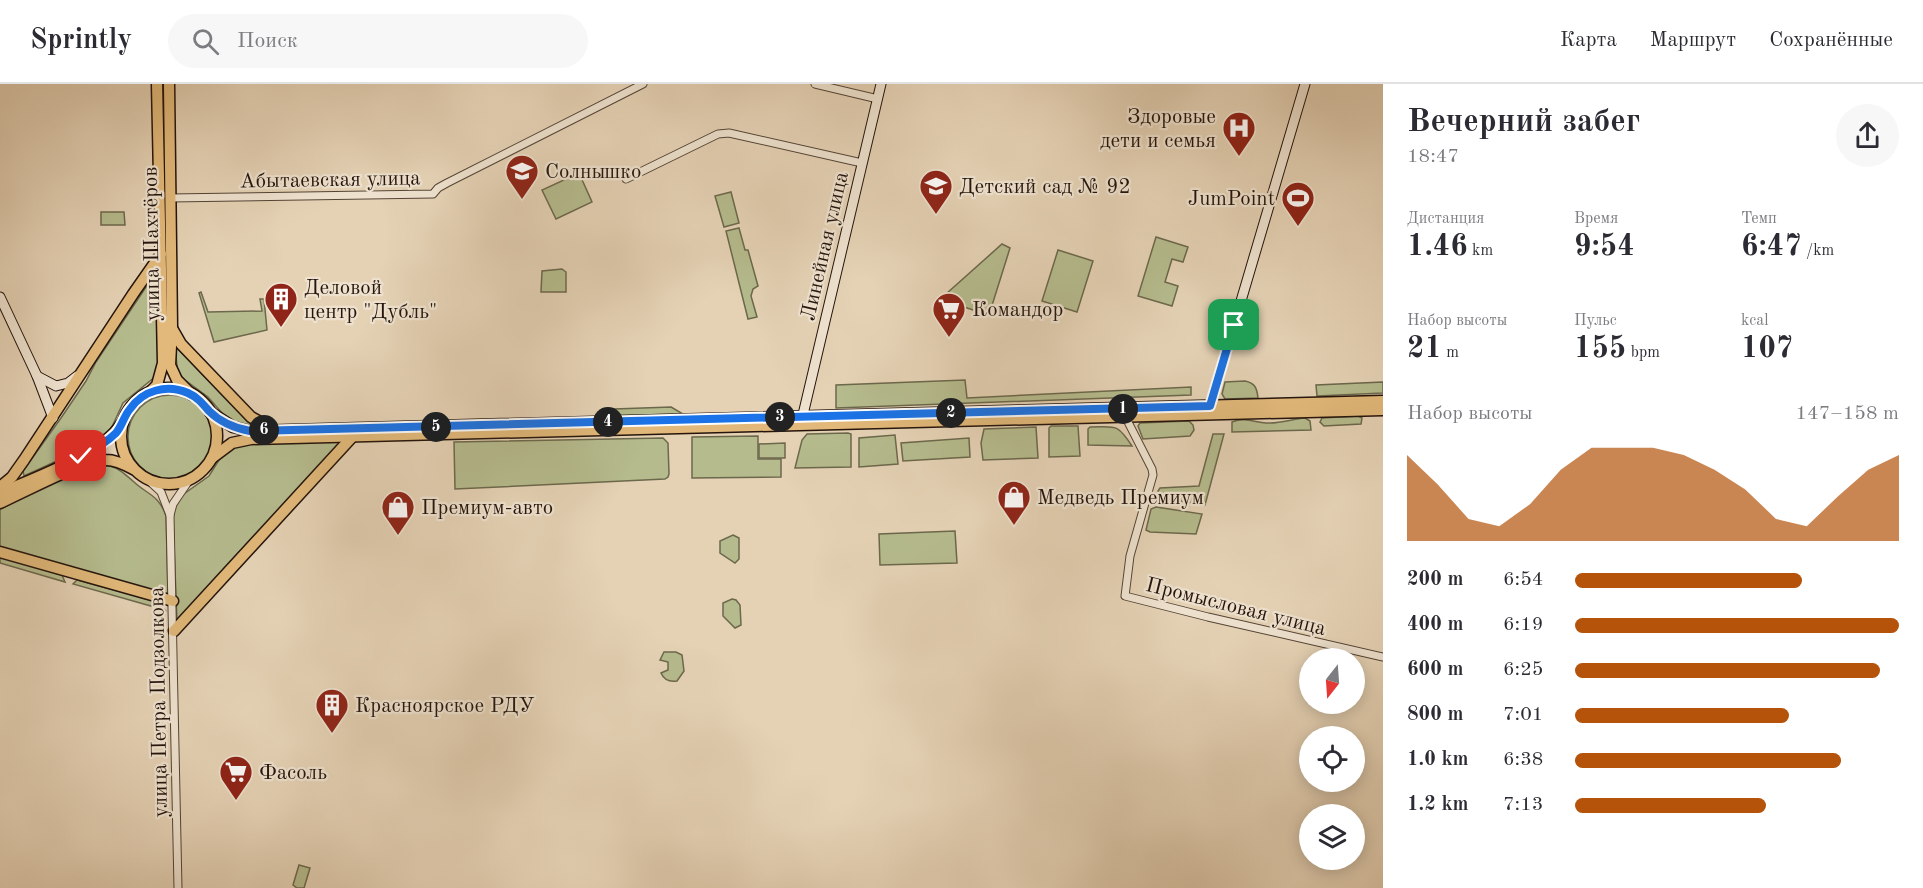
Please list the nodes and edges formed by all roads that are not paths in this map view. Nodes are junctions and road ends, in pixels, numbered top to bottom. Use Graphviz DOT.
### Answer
graph roads {
  1 [pos="157,84"];
  2 [pos="169,84"];
  3 [pos="643,84"];
  4 [pos="815,84"];
  5 [pos="881,84"];
  6 [pos="1305,84"];
  7 [pos="878,99"];
  8 [pos="862,163"];
  9 [pos="626,179"];
  10 [pos="170,198"];
  11 [pos="161,254"];
  12 [pos="0,297"];
  13 [pos="172,327"];
  14 [pos="88,364"];
  15 [pos="37,376"];
  16 [pos="149,393"];
  17 [pos="192,395"];
  18 [pos="1383,400"];
  19 [pos="1383,410"];
  20 [pos="1210,411"];
  21 [pos="210,412"];
  22 [pos="52,418"];
  23 [pos="1126,418"];
  24 [pos="123,421"];
  25 [pos="801,421"];
  26 [pos="283,430"];
  27 [pos="354,436"];
  28 [pos="212,458"];
  29 [pos="133,469"];
  30 [pos="190,479"];
  31 [pos="148,480"];
  32 [pos="0,487"];
  33 [pos="0,493"];
  34 [pos="0,503"];
  35 [pos="170,515"];
  36 [pos="0,552"];
  37 [pos="173,601"];
  38 [pos="174,631"];
  39 [pos="1383,657"];
  40 [pos="178,888"];
  1 -- 11 [label="main road, улица Шахтёров"];
  2 -- 10 [label="main road, улица Шахтёров"];
  3 -- 10 [label="street, Абытаевская улица"];
  4 -- 7 [label="street"];
  5 -- 7 [label="street, Линейная улица"];
  6 -- 20 [label="street"];
  7 -- 8 [label="street, Линейная улица"];
  8 -- 9 [label="street"];
  8 -- 25 [label="street, Линейная улица"];
  10 -- 13 [label="main road, улица Шахтёров"];
  11 -- 14 [label="main road"];
  11 -- 16 [label="main road, улица Шахтёров"];
  12 -- 15 [label="street"];
  13 -- 17 [label="main road, улица Шахтёров"];
  13 -- 26 [label="main road"];
  14 -- 15 [label="street"];
  14 -- 22 [label="main road"];
  15 -- 22 [label="street"];
  16 -- 17 [label="main road"];
  16 -- 24 [label="main road"];
  17 -- 21 [label="main road"];
  18 -- 20 [label="main road"];
  19 -- 20 [label="main road"];
  20 -- 23 [label="main road"];
  20 -- 25 [label="main road"];
  21 -- 26 [label="main road"];
  21 -- 28 [label="main road"];
  22 -- 32 [label="main road"];
  23 -- 25 [label="main road"];
  23 -- 39 [label="street, Промысловая улица"];
  24 -- 29 [label="main road"];
  24 -- 33 [label="main road"];
  25 -- 26 [label="main road"];
  25 -- 27 [label="main road"];
  27 -- 28 [label="main road"];
  27 -- 38 [label="main road"];
  28 -- 30 [label="main road"];
  29 -- 31 [label="main road"];
  29 -- 34 [label="main road"];
  30 -- 31 [label="main road"];
  30 -- 35 [label="street, улица Петра Подзолкова"];
  31 -- 35 [label="street, улица Петра Подзолкова"];
  35 -- 37 [label="street, улица Петра Подзолкова"];
  36 -- 37 [label="main road"];
  37 -- 38 [label="street, улица Петра Подзолкова"];
  38 -- 40 [label="street, улица Петра Подзолкова"];
}
